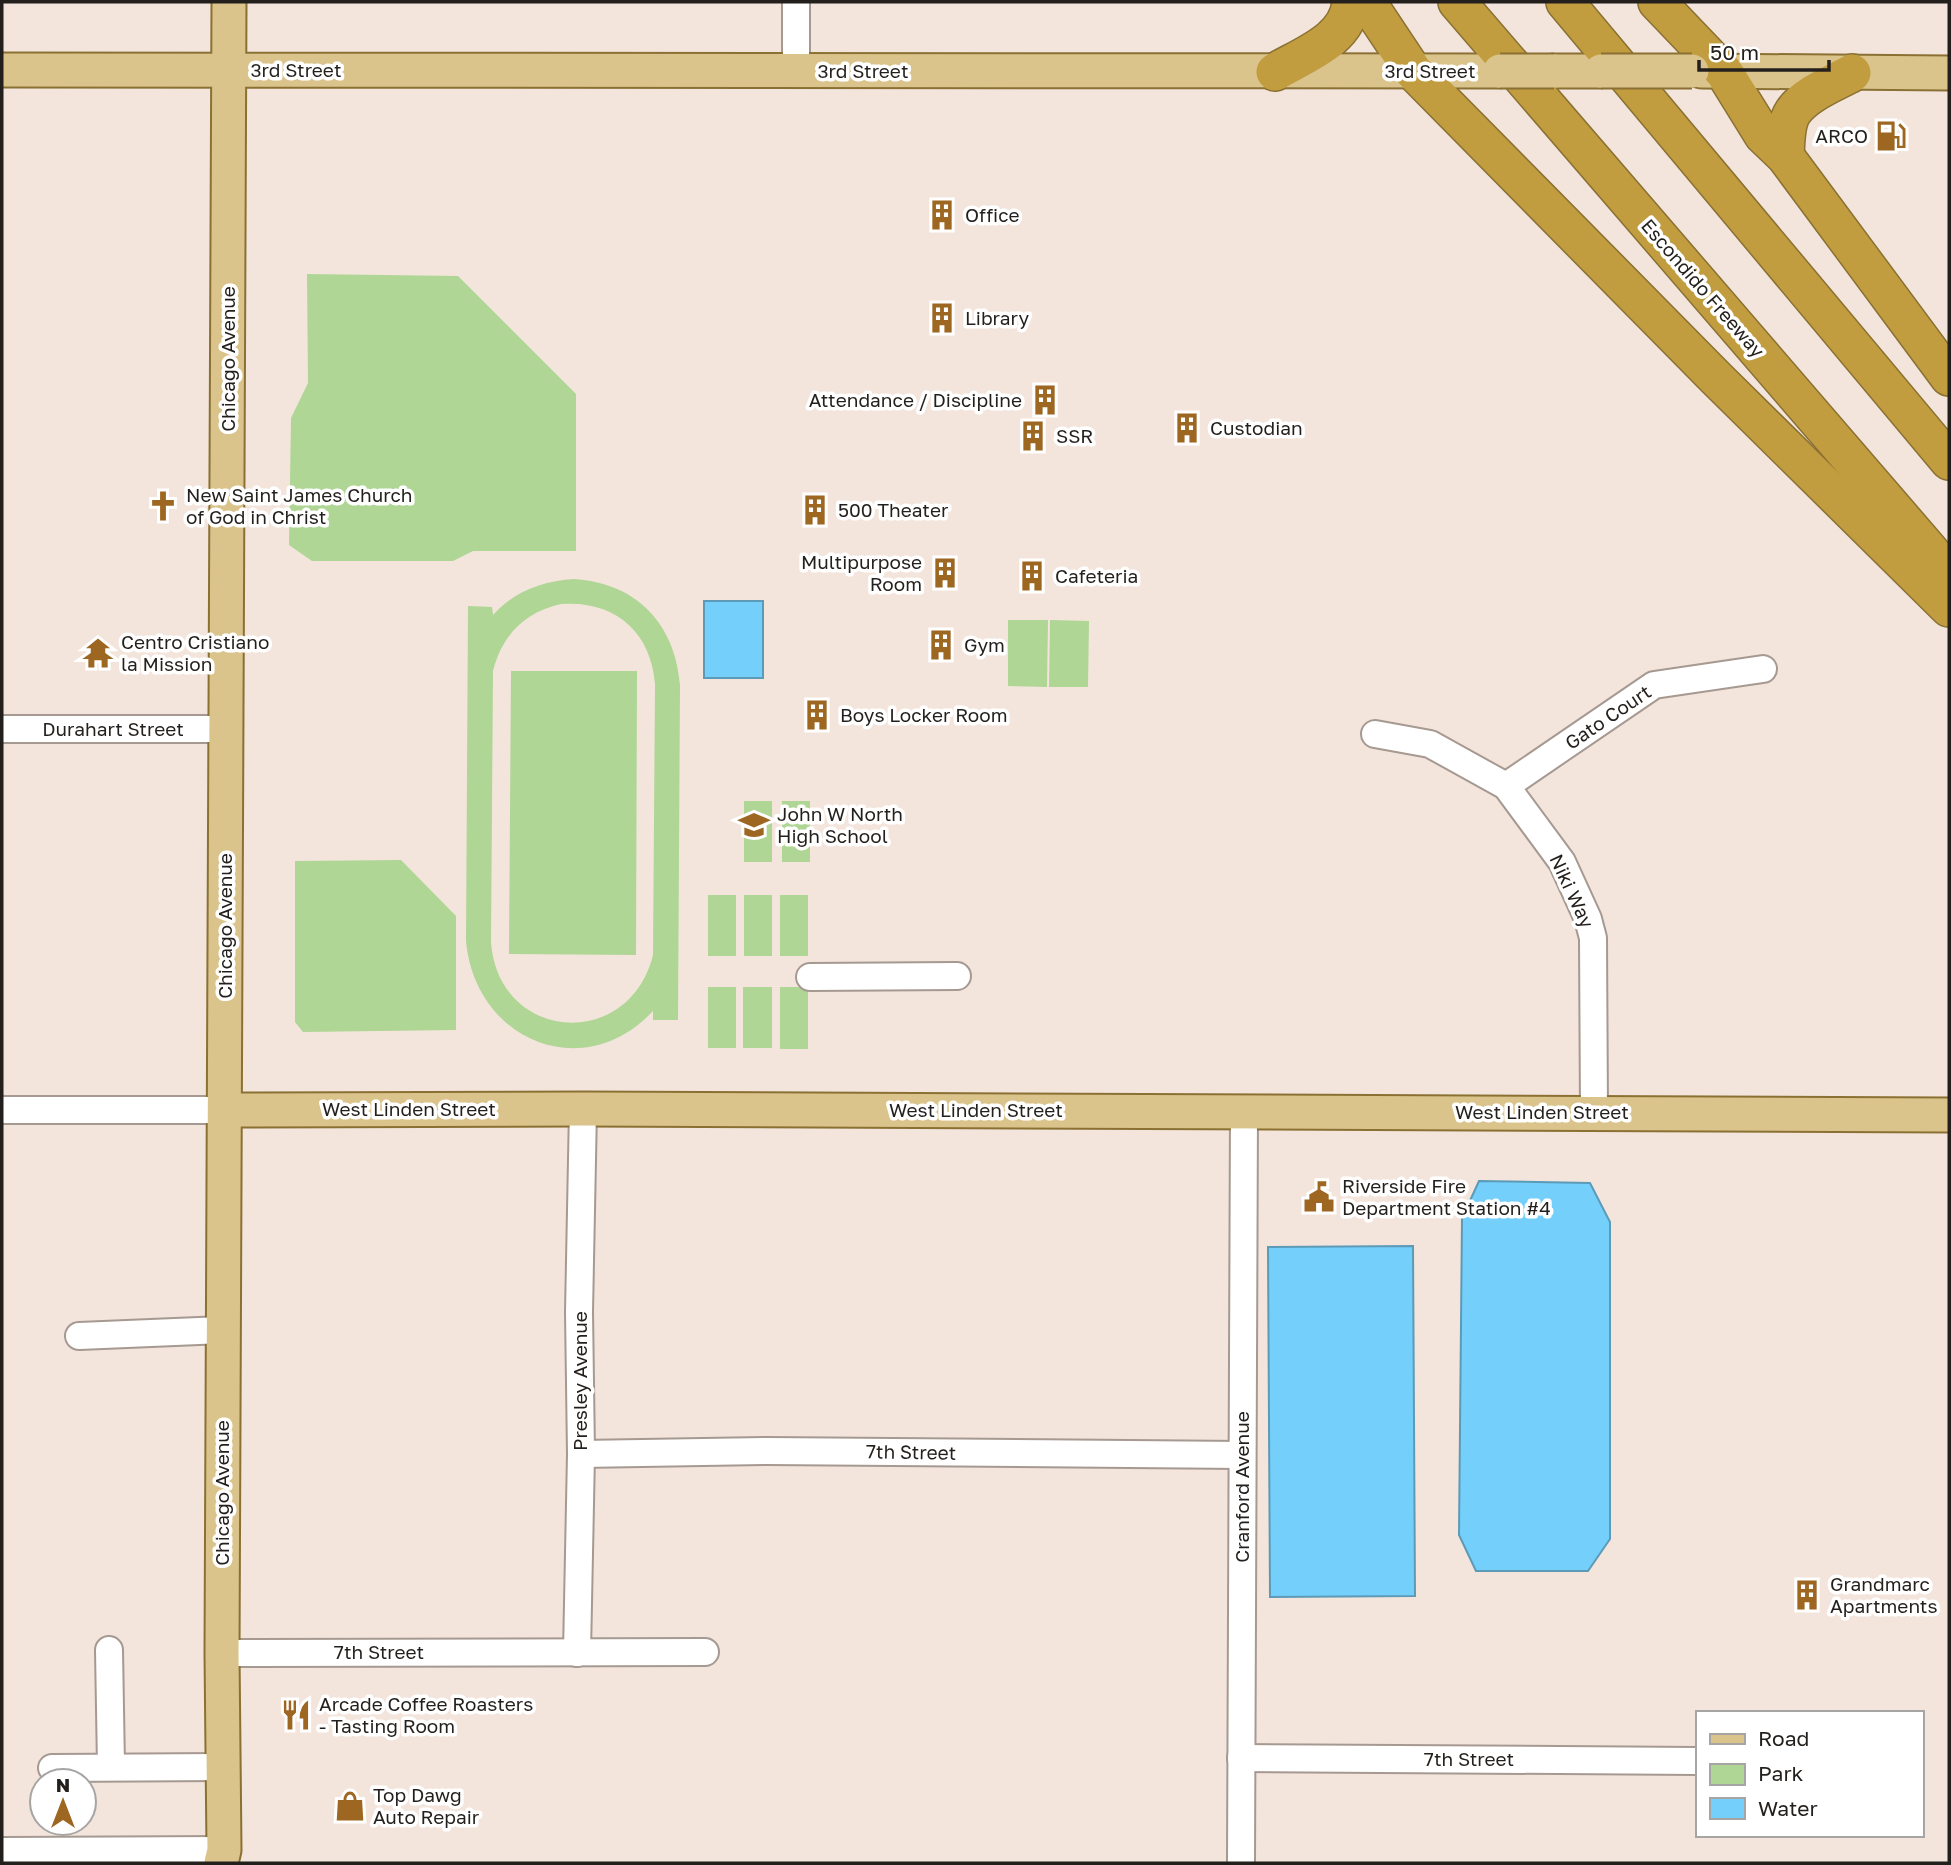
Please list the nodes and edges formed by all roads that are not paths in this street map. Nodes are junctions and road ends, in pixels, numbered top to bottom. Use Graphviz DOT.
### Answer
graph roads {
  1 [pos="229,2"];
  2 [pos="796,2"];
  3 [pos="1351,2"];
  4 [pos="1367,2"];
  5 [pos="1457,2"];
  6 [pos="1565,2"];
  7 [pos="1657,2"];
  8 [pos="2,70"];
  9 [pos="229,70"];
  10 [pos="796,71"];
  11 [pos="1427,71"];
  12 [pos="1275,72"];
  13 [pos="1708,72"];
  14 [pos="1852,73"];
  15 [pos="1949,73"];
  16 [pos="1785,156"];
  17 [pos="1949,377"];
  18 [pos="1949,461"];
  19 [pos="1949,573"];
  20 [pos="1949,608"];
  21 [pos="1763,669"];
  22 [pos="2,729"];
  23 [pos="225,729"];
  24 [pos="1375,734"];
  25 [pos="1506,786"];
  26 [pos="957,976"];
  27 [pos="810,977"];
  28 [pos="583,1109"];
  29 [pos="2,1110"];
  30 [pos="225,1110"];
  31 [pos="1244,1111"];
  32 [pos="1594,1112"];
  33 [pos="1949,1115"];
  34 [pos="223,1330"];
  35 [pos="79,1336"];
  36 [pos="581,1454"];
  37 [pos="1242,1455"];
  38 [pos="109,1650"];
  39 [pos="705,1652"];
  40 [pos="222,1653"];
  41 [pos="577,1653"];
  42 [pos="1241,1758"];
  43 [pos="1696,1761"];
  44 [pos="98,1767"];
  45 [pos="111,1767"];
  46 [pos="223,1767"];
  47 [pos="2,1851"];
  48 [pos="224,1859"];
  49 [pos="1241,1863"];
  1 -- 9 [label="main road, Chicago Avenue"];
  2 -- 10 [label="street"];
  3 -- 12 [label="highway"];
  4 -- 11 [label="highway"];
  5 -- 19 [label="highway, Escondido Freeway"];
  6 -- 18 [label="highway"];
  7 -- 13 [label="highway"];
  8 -- 9 [label="main road, 3rd Street"];
  9 -- 10 [label="main road, 3rd Street"];
  9 -- 23 [label="main road, Chicago Avenue"];
  10 -- 12 [label="main road, 3rd Street"];
  11 -- 12 [label="main road, 3rd Street"];
  11 -- 13 [label="main road, 3rd Street, bridge"];
  11 -- 20 [label="highway"];
  13 -- 14 [label="main road, 3rd Street"];
  13 -- 16 [label="highway"];
  14 -- 15 [label="main road, 3rd Street"];
  14 -- 16 [label="highway"];
  16 -- 17 [label="highway"];
  21 -- 25 [label="street, Gato Court"];
  22 -- 23 [label="street, Durahart Street"];
  23 -- 30 [label="main road, Chicago Avenue"];
  24 -- 25 [label="street, Niki Way"];
  25 -- 32 [label="street, Niki Way"];
  26 -- 27 [label="street"];
  28 -- 30 [label="main road, West Linden Street"];
  28 -- 31 [label="main road, West Linden Street"];
  28 -- 36 [label="street, Presley Avenue"];
  29 -- 30 [label="street, West Linden Street"];
  30 -- 34 [label="main road, Chicago Avenue"];
  31 -- 32 [label="main road, West Linden Street"];
  31 -- 37 [label="street, Cranford Avenue"];
  32 -- 33 [label="main road, West Linden Street"];
  34 -- 35 [label="street"];
  34 -- 40 [label="main road, Chicago Avenue"];
  36 -- 37 [label="street, 7th Street"];
  36 -- 41 [label="street, Presley Avenue"];
  37 -- 42 [label="street, Cranford Avenue"];
  38 -- 45 [label="street"];
  39 -- 41 [label="street, 7th Street"];
  40 -- 41 [label="street, 7th Street"];
  40 -- 46 [label="main road, Chicago Avenue"];
  42 -- 43 [label="street, 7th Street"];
  42 -- 49 [label="street, Cranford Avenue"];
  44 -- 45 [label="street"];
  45 -- 46 [label="street"];
  46 -- 48 [label="main road, Chicago Avenue"];
  47 -- 48 [label="street"];
}
